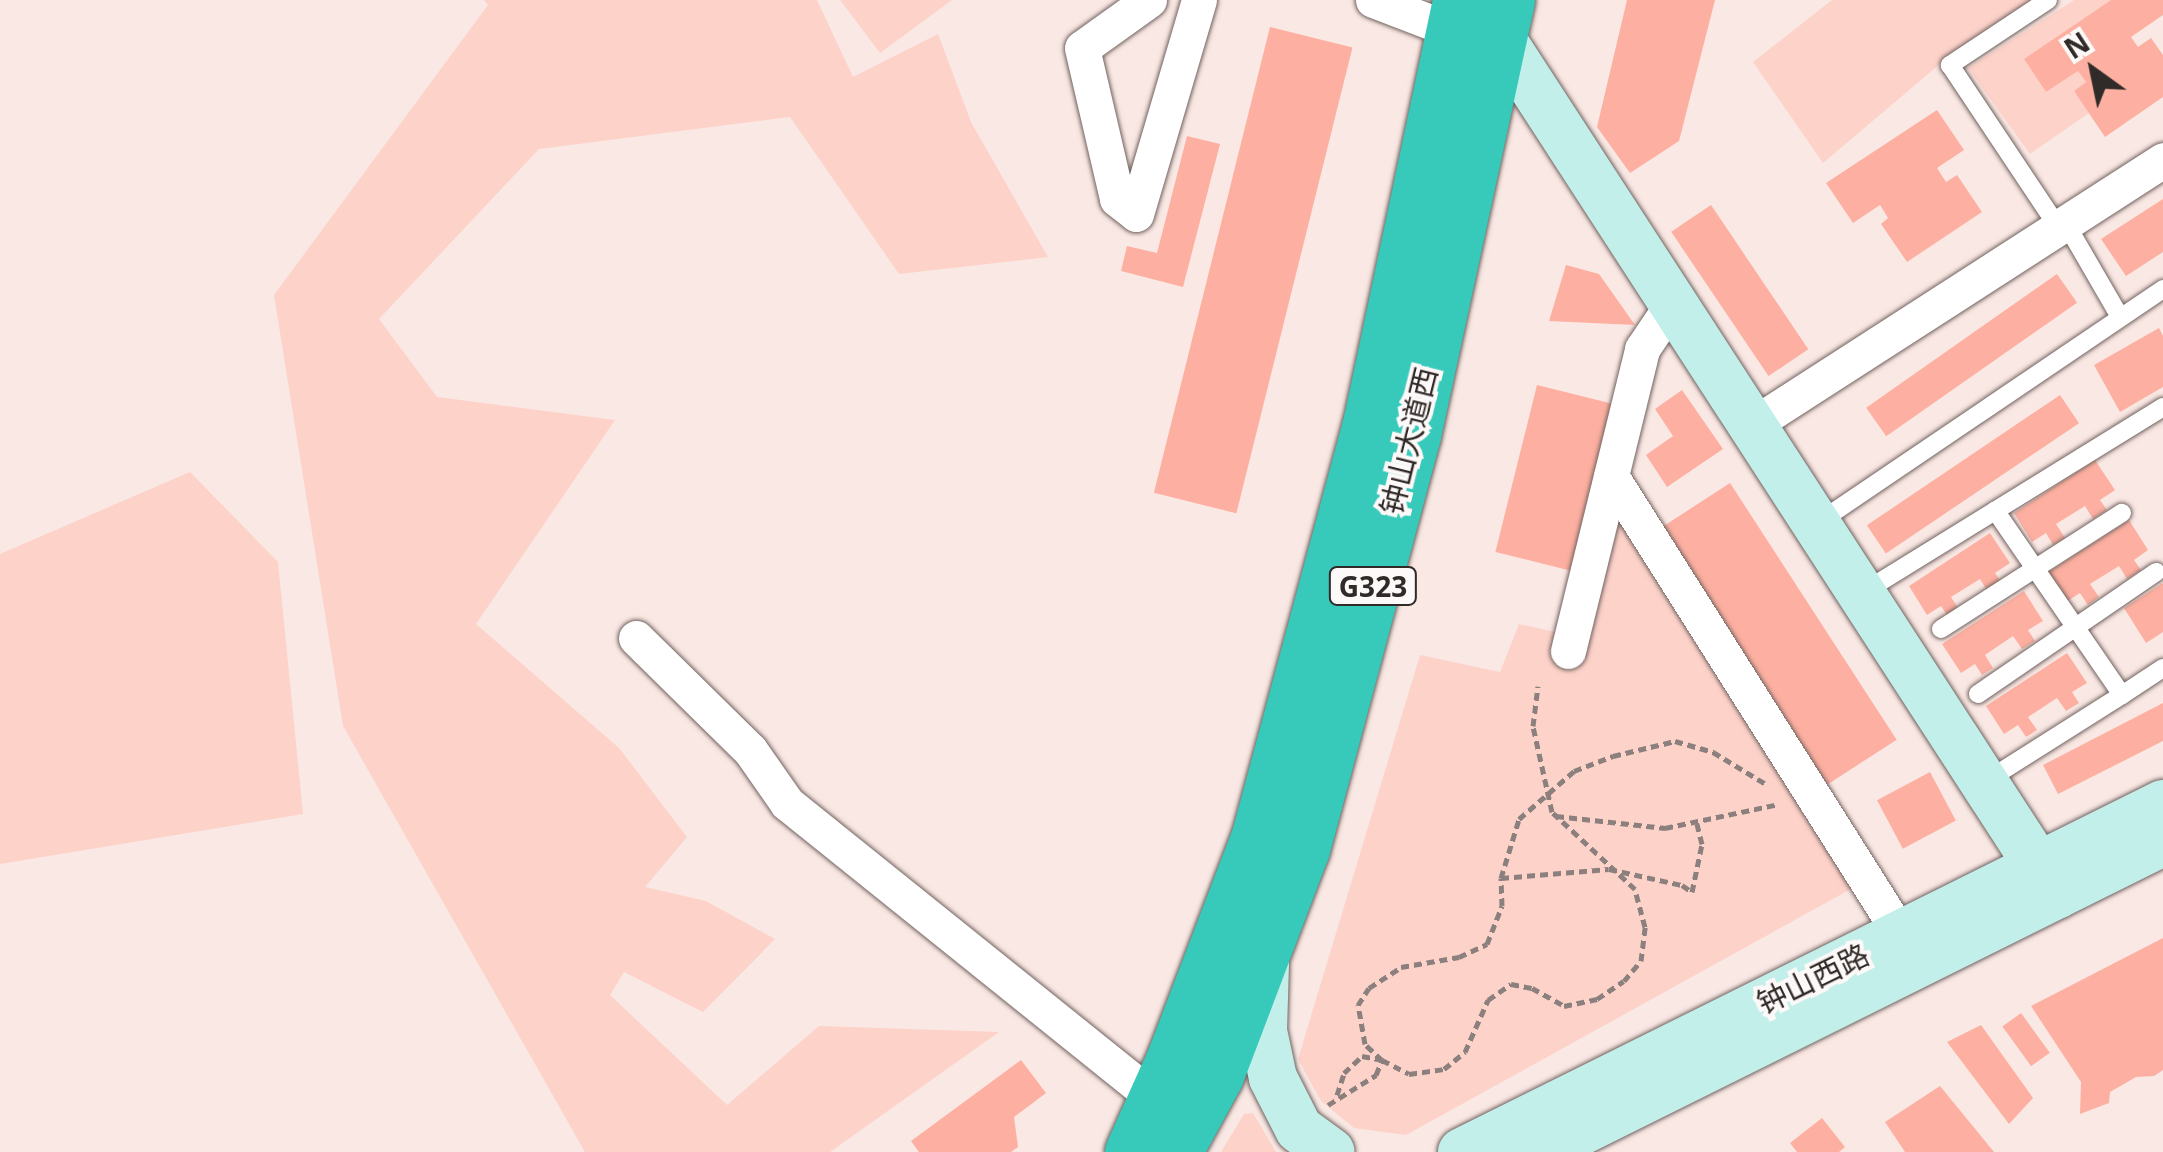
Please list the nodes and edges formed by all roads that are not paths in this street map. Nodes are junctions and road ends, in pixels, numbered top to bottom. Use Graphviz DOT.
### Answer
graph roads {
  1 [pos="1149,0"];
  2 [pos="1199,0"];
  3 [pos="1373,0"];
  4 [pos="2048,0"];
  5 [pos="1480,17"];
  6 [pos="2163,160"];
  7 [pos="2062,224"];
  8 [pos="2163,289"];
  9 [pos="1673,303"];
  10 [pos="2120,318"];
  11 [pos="2163,407"];
  12 [pos="1752,425"];
  13 [pos="1611,476"];
  14 [pos="1995,510"];
  15 [pos="2122,513"];
  16 [pos="1816,524"];
  17 [pos="2035,568"];
  18 [pos="2156,572"];
  19 [pos="1862,593"];
  20 [pos="2076,628"];
  21 [pos="1940,629"];
  22 [pos="636,638"];
  23 [pos="1568,652"];
  24 [pos="2163,668"];
  25 [pos="1978,694"];
  26 [pos="2122,695"];
  27 [pos="1984,782"];
  28 [pos="2163,804"];
  29 [pos="2163,842"];
  30 [pos="2048,880"];
  31 [pos="1901,935"];
  32 [pos="1265,946"];
  33 [pos="1156,1099"];
  34 [pos="1315,1140"];
  35 [pos="1132,1152"];
  36 [pos="1174,1152"];
  37 [pos="1462,1152"];
  38 [pos="1539,1152"];
  1 -- 2 [label="street"];
  3 -- 5 [label="street"];
  4 -- 7 [label="lane"];
  5 -- 9 [label="main road"];
  5 -- 32 [label="highway, 钟山大道西 / G323"];
  5 -- 33 [label="highway, 钟山大道西 / G323"];
  6 -- 7 [label="street"];
  7 -- 10 [label="lane"];
  7 -- 12 [label="street"];
  8 -- 10 [label="lane"];
  9 -- 12 [label="main road"];
  9 -- 13 [label="street"];
  10 -- 16 [label="lane"];
  11 -- 14 [label="lane"];
  12 -- 16 [label="main road"];
  13 -- 23 [label="street"];
  13 -- 31 [label="street"];
  14 -- 17 [label="lane"];
  14 -- 19 [label="lane"];
  15 -- 17 [label="lane"];
  16 -- 19 [label="main road"];
  17 -- 20 [label="lane"];
  17 -- 21 [label="lane"];
  18 -- 20 [label="lane"];
  19 -- 27 [label="main road"];
  20 -- 25 [label="lane"];
  20 -- 26 [label="lane"];
  22 -- 33 [label="street"];
  24 -- 26 [label="lane"];
  26 -- 27 [label="lane"];
  27 -- 30 [label="main road"];
  28 -- 30 [label="main road, 钟山西路"];
  29 -- 30 [label="main road, 钟山西路"];
  30 -- 31 [label="main road, 钟山西路"];
  30 -- 38 [label="main road, 钟山西路"];
  31 -- 37 [label="main road, 钟山西路"];
  32 -- 34 [label="main road"];
  32 -- 36 [label="highway, 钟山大道西 / G323"];
  33 -- 35 [label="highway, 钟山大道西 / G323"];
}
